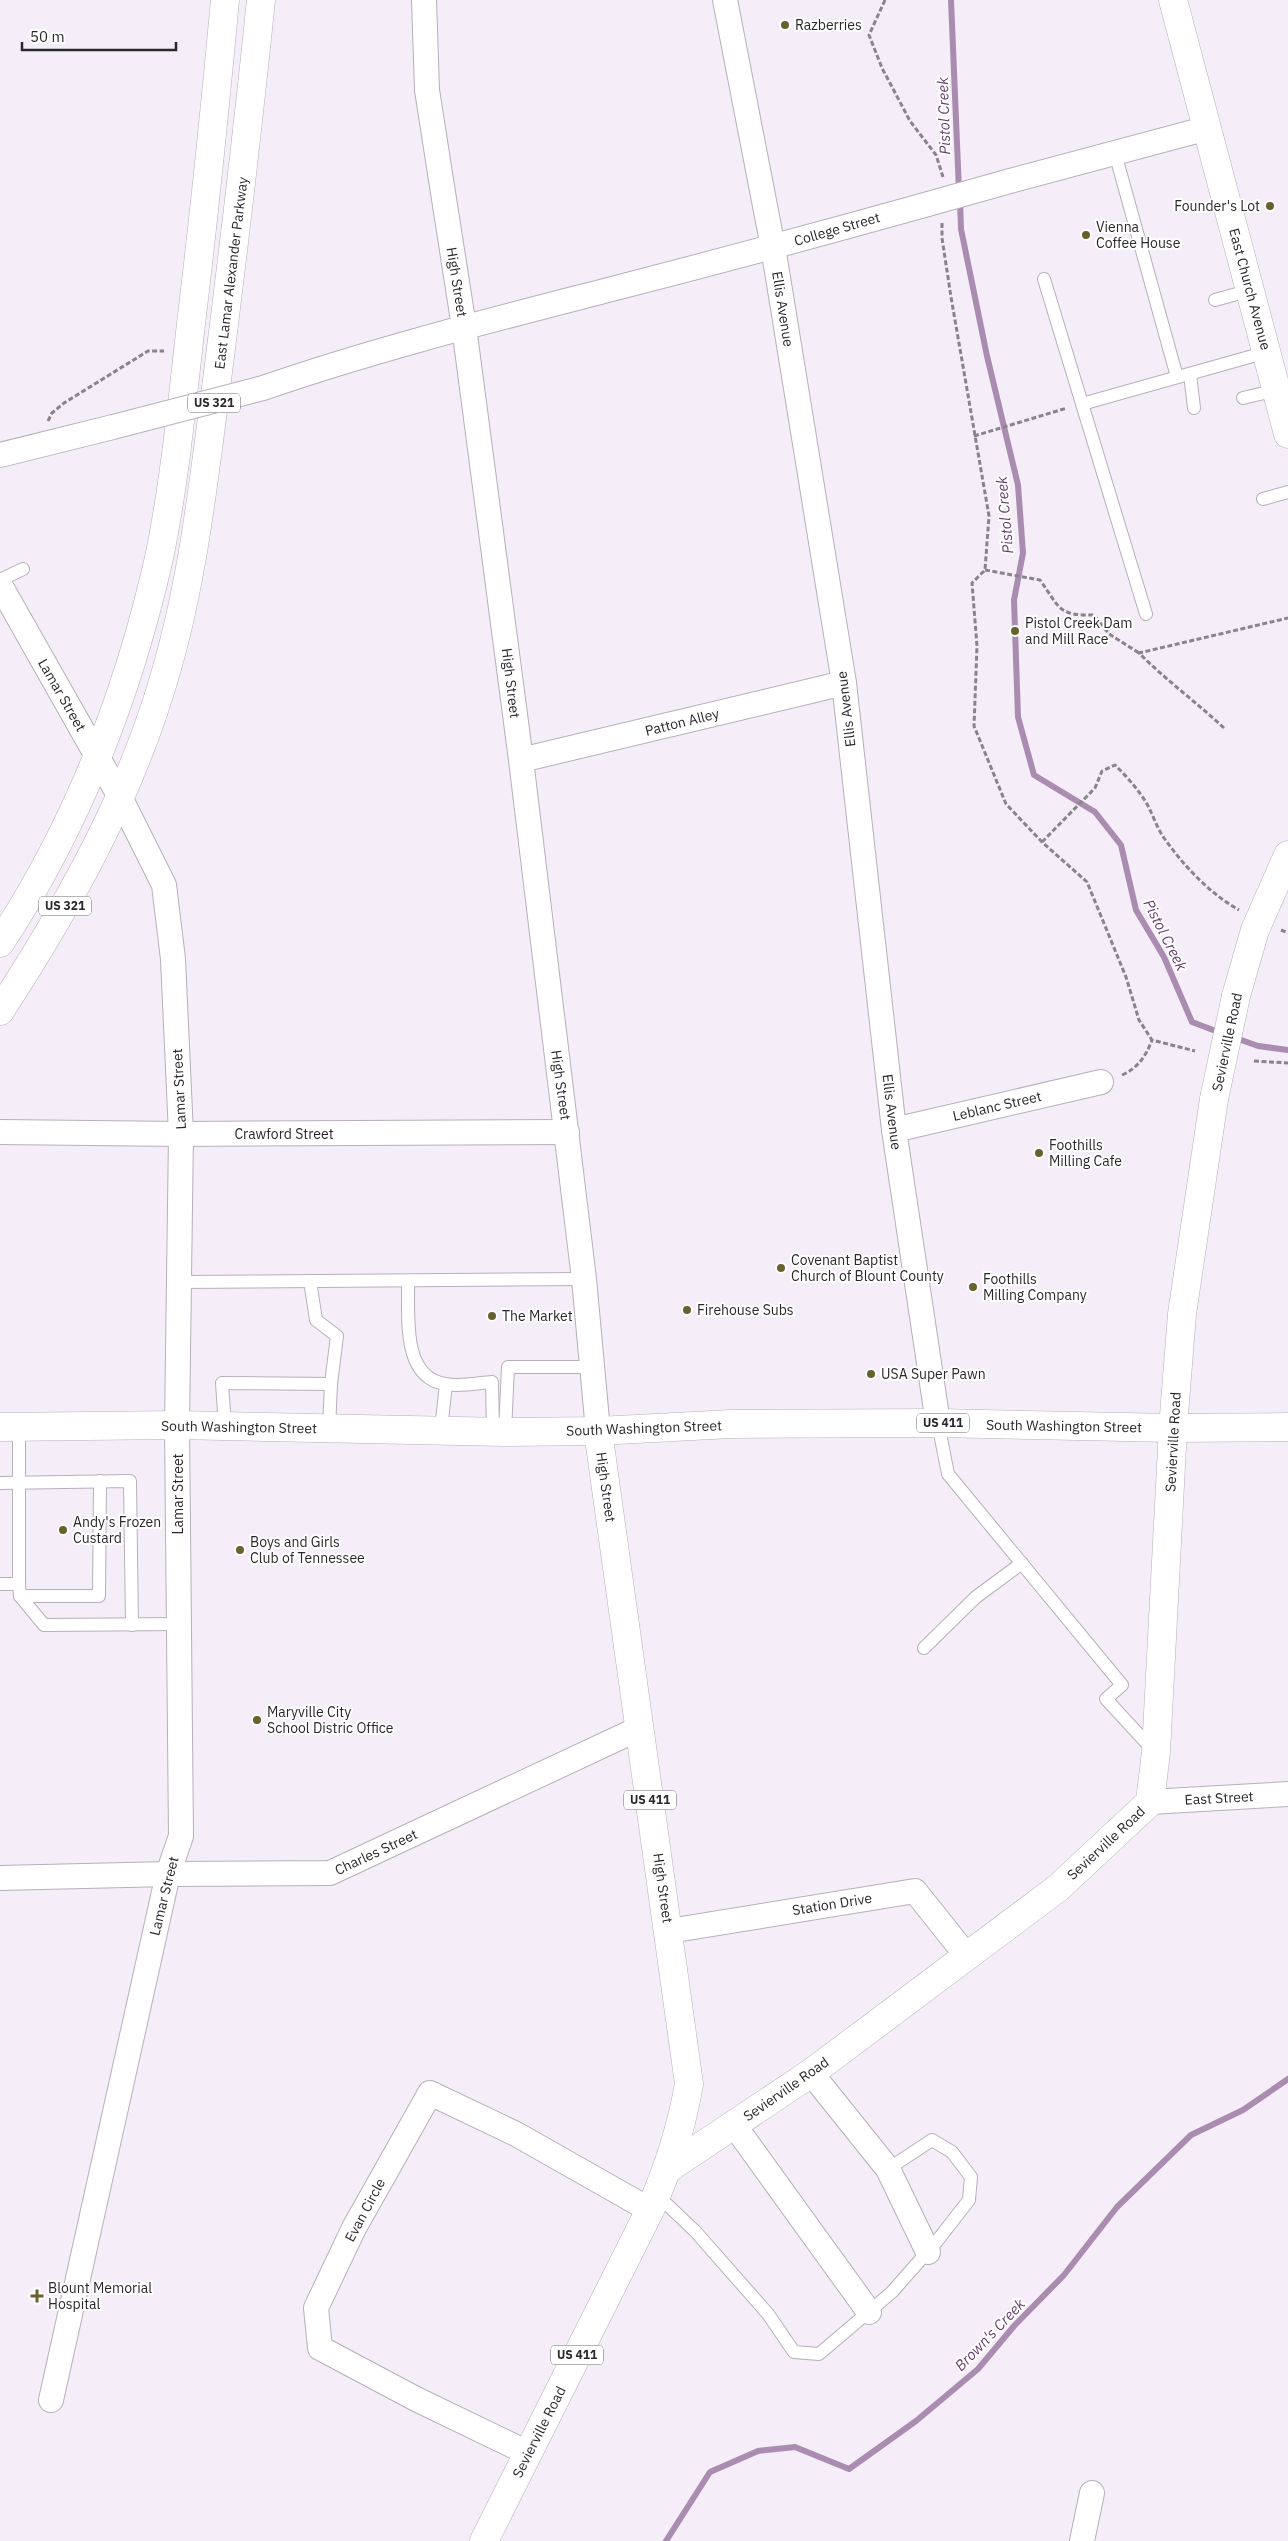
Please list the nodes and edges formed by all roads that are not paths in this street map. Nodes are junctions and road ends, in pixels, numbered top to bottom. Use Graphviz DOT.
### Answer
graph roads {
  1 [pos="225,0"];
  2 [pos="261,0"];
  3 [pos="424,0"];
  4 [pos="725,0"];
  5 [pos="1173,0"];
  6 [pos="1208,128"];
  7 [pos="1115,153"];
  8 [pos="773,247"];
  9 [pos="1044,279"];
  10 [pos="1251,290"];
  11 [pos="1214,300"];
  12 [pos="464,327"];
  13 [pos="1267,352"];
  14 [pos="1190,374"];
  15 [pos="1177,377"];
  16 [pos="1276,390"];
  17 [pos="1244,398"];
  18 [pos="1082,404"];
  19 [pos="1194,408"];
  20 [pos="1288,434"];
  21 [pos="0,455"];
  22 [pos="1288,492"];
  23 [pos="1263,499"];
  24 [pos="23,569"];
  25 [pos="0,580"];
  26 [pos="0,585"];
  27 [pos="1146,614"];
  28 [pos="844,683"];
  29 [pos="98,758"];
  30 [pos="521,760"];
  31 [pos="119,796"];
  32 [pos="1285,864"];
  33 [pos="0,944"];
  34 [pos="0,1011"];
  35 [pos="1101,1082"];
  36 [pos="894,1130"];
  37 [pos="0,1132"];
  38 [pos="568,1132"];
  39 [pos="181,1134"];
  40 [pos="584,1279"];
  41 [pos="408,1281"];
  42 [pos="178,1282"];
  43 [pos="310,1282"];
  44 [pos="591,1367"];
  45 [pos="331,1384"];
  46 [pos="446,1384"];
  47 [pos="938,1423"];
  48 [pos="177,1426"];
  49 [pos="225,1426"];
  50 [pos="10,1427"];
  51 [pos="1288,1427"];
  52 [pos="1173,1428"];
  53 [pos="329,1430"];
  54 [pos="441,1430"];
  55 [pos="598,1430"];
  56 [pos="499,1431"];
  57 [pos="100,1481"];
  58 [pos="0,1483"];
  59 [pos="19,1483"];
  60 [pos="1022,1563"];
  61 [pos="0,1584"];
  62 [pos="19,1590"];
  63 [pos="132,1624"];
  64 [pos="179,1624"];
  65 [pos="924,1648"];
  66 [pos="640,1728"];
  67 [pos="1156,1752"];
  68 [pos="1288,1794"];
  69 [pos="1150,1802"];
  70 [pos="168,1874"];
  71 [pos="0,1878"];
  72 [pos="669,1931"];
  73 [pos="966,1955"];
  74 [pos="812,2073"];
  75 [pos="734,2124"];
  76 [pos="669,2168"];
  77 [pos="888,2169"];
  78 [pos="654,2202"];
  79 [pos="928,2252"];
  80 [pos="869,2312"];
  81 [pos="51,2400"];
  82 [pos="528,2453"];
  83 [pos="1092,2493"];
  84 [pos="484,2541"];
  85 [pos="1082,2541"];
  1 -- 29 [label="main road, US 321"];
  2 -- 31 [label="main road, East Lamar Alexander Parkway / US 321"];
  3 -- 12 [label="street, High Street"];
  4 -- 8 [label="street, Ellis Avenue"];
  5 -- 6 [label="main road, East Church Avenue"];
  6 -- 7 [label="street, College Street"];
  6 -- 10 [label="main road, East Church Avenue"];
  7 -- 8 [label="street, College Street, bridge"];
  7 -- 15 [label="lane"];
  8 -- 12 [label="street, College Street"];
  8 -- 28 [label="street, Ellis Avenue"];
  9 -- 18 [label="lane"];
  10 -- 11 [label="lane"];
  10 -- 13 [label="main road, East Church Avenue"];
  12 -- 21 [label="street, College Street, bridge"];
  12 -- 30 [label="street, High Street"];
  13 -- 14 [label="lane"];
  13 -- 16 [label="main road, East Church Avenue"];
  14 -- 15 [label="lane"];
  14 -- 19 [label="lane"];
  15 -- 18 [label="lane"];
  16 -- 17 [label="lane"];
  16 -- 20 [label="main road, East Church Avenue"];
  18 -- 27 [label="lane"];
  22 -- 23 [label="lane"];
  24 -- 25 [label="lane"];
  26 -- 29 [label="street, Lamar Street"];
  28 -- 30 [label="street, Patton Alley"];
  28 -- 36 [label="street, Ellis Avenue"];
  29 -- 31 [label="street, Lamar Street"];
  29 -- 33 [label="main road, US 321"];
  30 -- 38 [label="street, High Street"];
  31 -- 34 [label="main road, East Lamar Alexander Parkway / US 321"];
  31 -- 39 [label="street, Lamar Street"];
  32 -- 52 [label="main road, Sevierville Road, bridge"];
  35 -- 36 [label="street, Leblanc Street"];
  36 -- 47 [label="street, Ellis Avenue"];
  37 -- 39 [label="street, Crawford Street"];
  38 -- 39 [label="street, Crawford Street"];
  38 -- 40 [label="street, High Street"];
  39 -- 42 [label="street, Lamar Street"];
  40 -- 41 [label="lane"];
  40 -- 44 [label="street, High Street"];
  41 -- 43 [label="lane"];
  41 -- 46 [label="lane"];
  42 -- 43 [label="lane"];
  42 -- 48 [label="street, Lamar Street"];
  43 -- 45 [label="lane"];
  44 -- 55 [label="street, High Street"];
  44 -- 56 [label="lane"];
  45 -- 49 [label="lane"];
  45 -- 53 [label="lane"];
  46 -- 54 [label="lane"];
  46 -- 56 [label="lane"];
  47 -- 52 [label="main road, South Washington Street / US 411"];
  47 -- 55 [label="main road, South Washington Street / US 411"];
  47 -- 60 [label="lane"];
  48 -- 49 [label="main road, South Washington Street"];
  48 -- 50 [label="main road, South Washington Street"];
  48 -- 64 [label="street, Lamar Street"];
  49 -- 53 [label="main road, South Washington Street"];
  50 -- 59 [label="lane"];
  51 -- 52 [label="main road, South Washington Street / US 411"];
  52 -- 67 [label="main road, Sevierville Road"];
  53 -- 54 [label="main road, South Washington Street"];
  54 -- 56 [label="main road, South Washington Street"];
  55 -- 56 [label="main road, South Washington Street"];
  55 -- 66 [label="main road, High Street / US 411"];
  57 -- 59 [label="lane"];
  57 -- 62 [label="lane"];
  57 -- 63 [label="lane"];
  58 -- 59 [label="lane"];
  59 -- 62 [label="lane"];
  60 -- 65 [label="lane"];
  60 -- 67 [label="lane"];
  61 -- 62 [label="lane"];
  62 -- 63 [label="lane"];
  63 -- 64 [label="lane"];
  64 -- 70 [label="street, Lamar Street"];
  66 -- 70 [label="street, Charles Street"];
  66 -- 72 [label="main road, High Street / US 411"];
  67 -- 69 [label="main road, Sevierville Road"];
  68 -- 69 [label="street, East Street"];
  69 -- 73 [label="main road, Sevierville Road"];
  70 -- 71 [label="street, Charles Street"];
  70 -- 81 [label="street, Lamar Street"];
  72 -- 73 [label="street, Station Drive"];
  72 -- 76 [label="main road, High Street / US 411"];
  73 -- 74 [label="main road, Sevierville Road"];
  74 -- 75 [label="main road, Sevierville Road"];
  74 -- 77 [label="street"];
  75 -- 76 [label="main road, Sevierville Road"];
  75 -- 80 [label="street"];
  76 -- 78 [label="main road, Sevierville Road / US 411"];
  77 -- 79 [label="street"];
  77 -- 79 [label="lane"];
  78 -- 80 [label="lane"];
  78 -- 82 [label="main road, Sevierville Road / US 411"];
  78 -- 82 [label="street, Evan Circle"];
  79 -- 80 [label="lane"];
  82 -- 84 [label="main road, Sevierville Road / US 411"];
  83 -- 85 [label="street"];
}
